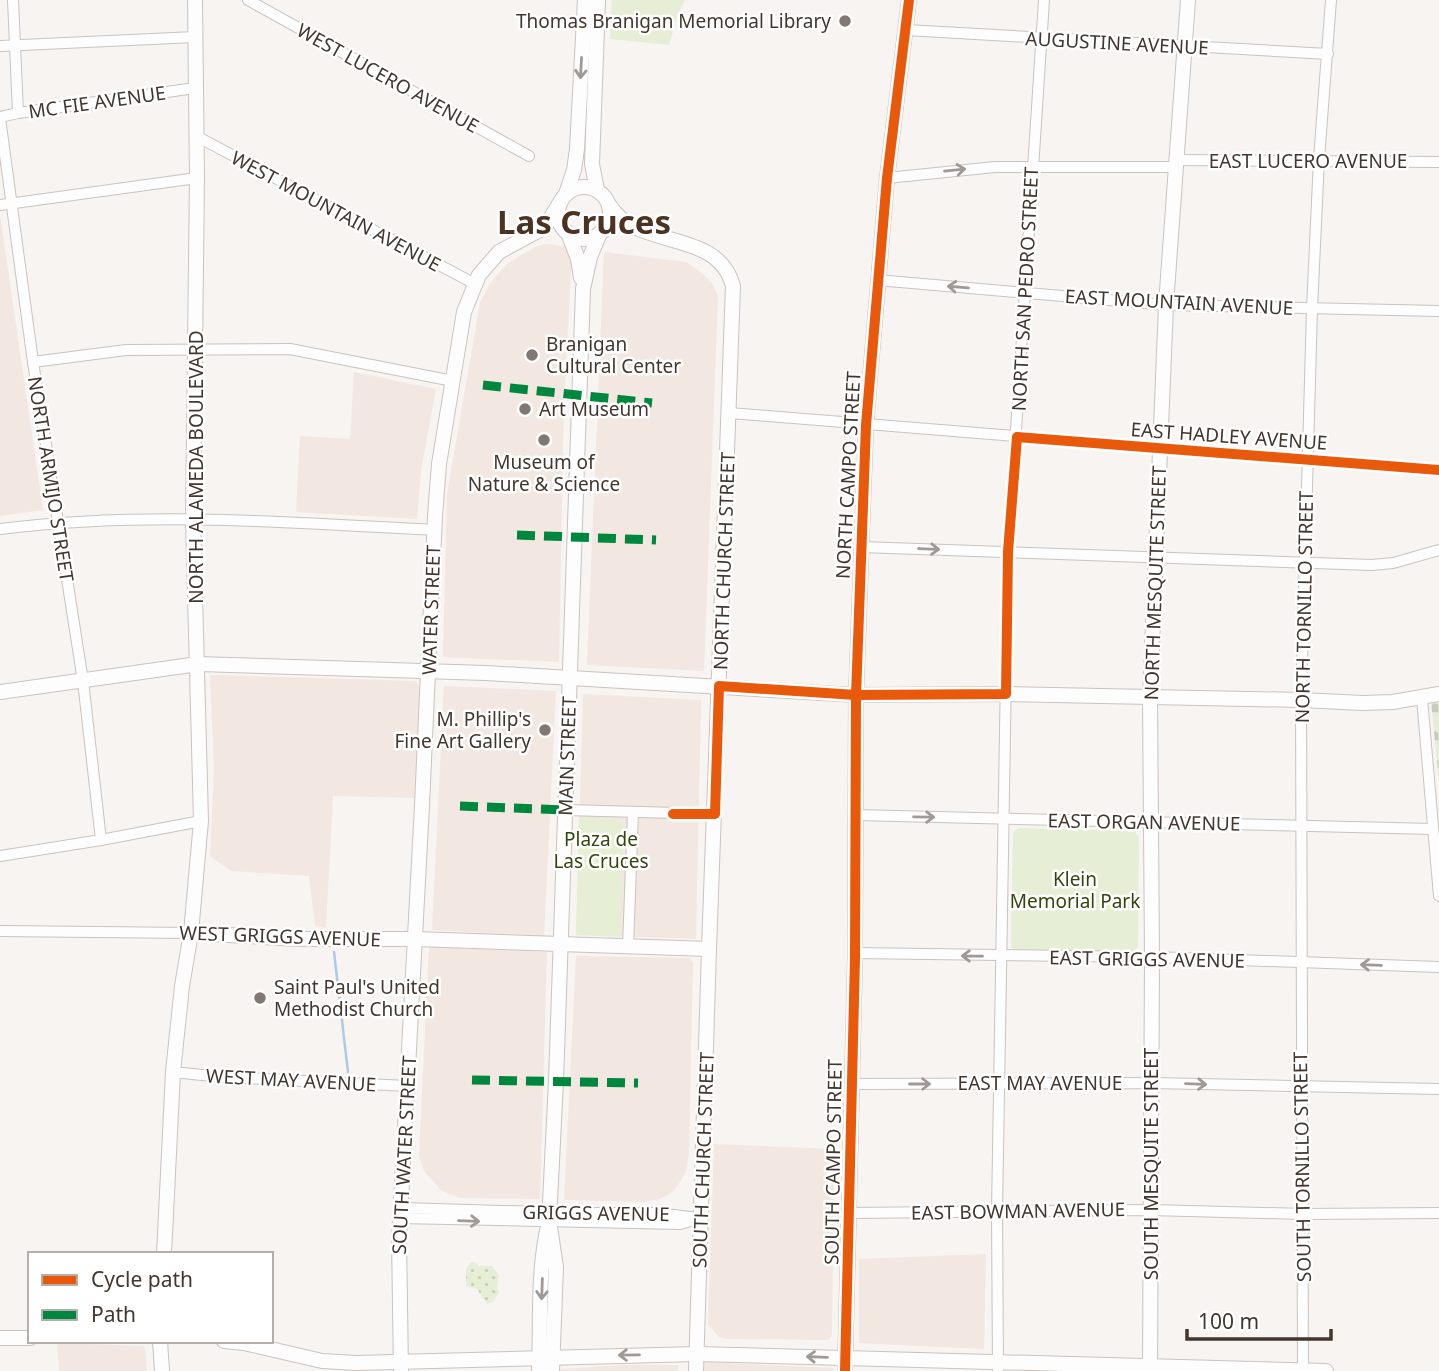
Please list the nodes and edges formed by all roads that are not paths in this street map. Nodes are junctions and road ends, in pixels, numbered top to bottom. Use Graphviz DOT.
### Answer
graph roads {
  1 [pos="13,0"];
  2 [pos="195,0"];
  3 [pos="248,0"];
  4 [pos="585,0"];
  5 [pos="598,0"];
  6 [pos="909,0"];
  7 [pos="1044,0"];
  8 [pos="1188,0"];
  9 [pos="1331,0"];
  10 [pos="906,30"];
  11 [pos="195,37"];
  12 [pos="1041,39"];
  13 [pos="16,45"];
  14 [pos="0,46"];
  15 [pos="1186,46"];
  16 [pos="1328,54"];
  17 [pos="195,88"];
  18 [pos="18,113"];
  19 [pos="0,118"];
  20 [pos="196,136"];
  21 [pos="529,156"];
  22 [pos="1318,159"];
  23 [pos="1439,162"];
  24 [pos="1176,164"];
  25 [pos="1032,166"];
  26 [pos="197,178"];
  27 [pos="887,178"];
  28 [pos="597,190"];
  29 [pos="564,197"];
  30 [pos="5,204"];
  31 [pos="610,206"];
  32 [pos="566,231"];
  33 [pos="602,232"];
  34 [pos="877,280"];
  35 [pos="477,285"];
  36 [pos="583,289"];
  37 [pos="1026,293"];
  38 [pos="732,298"];
  39 [pos="1166,305"];
  40 [pos="1312,309"];
  41 [pos="1439,311"];
  42 [pos="195,349"];
  43 [pos="33,362"];
  44 [pos="453,381"];
  45 [pos="730,413"];
  46 [pos="866,425"];
  47 [pos="1017,437"];
  48 [pos="1161,449"];
  49 [pos="1308,459"];
  50 [pos="1439,470"];
  51 [pos="193,519"];
  52 [pos="58,522"];
  53 [pos="0,529"];
  54 [pos="434,530"];
  55 [pos="861,547"];
  56 [pos="1439,551"];
  57 [pos="1008,552"];
  58 [pos="1156,558"];
  59 [pos="1305,562"];
  60 [pos="198,664"];
  61 [pos="428,671"];
  62 [pos="570,677"];
  63 [pos="83,681"];
  64 [pos="719,686"];
  65 [pos="0,692"];
  66 [pos="1006,694"];
  67 [pos="1439,694"];
  68 [pos="856,695"];
  69 [pos="1150,696"];
  70 [pos="1422,698"];
  71 [pos="1301,700"];
  72 [pos="565,810"];
  73 [pos="633,813"];
  74 [pos="715,814"];
  75 [pos="856,815"];
  76 [pos="1003,818"];
  77 [pos="201,821"];
  78 [pos="1150,823"];
  79 [pos="1301,825"];
  80 [pos="1433,829"];
  81 [pos="101,840"];
  82 [pos="0,856"];
  83 [pos="1439,895"];
  84 [pos="0,931"];
  85 [pos="191,933"];
  86 [pos="415,939"];
  87 [pos="560,944"];
  88 [pos="628,947"];
  89 [pos="709,949"];
  90 [pos="855,953"];
  91 [pos="1002,956"];
  92 [pos="1152,957"];
  93 [pos="1301,963"];
  94 [pos="1439,967"];
  95 [pos="173,1072"];
  96 [pos="1151,1083"];
  97 [pos="852,1084"];
  98 [pos="999,1084"];
  99 [pos="408,1086"];
  100 [pos="1301,1088"];
  101 [pos="1439,1089"];
  102 [pos="1151,1210"];
  103 [pos="997,1212"];
  104 [pos="401,1213"];
  105 [pos="849,1213"];
  106 [pos="1439,1213"];
  107 [pos="1304,1214"];
  108 [pos="549,1217"];
  109 [pos="701,1218"];
  110 [pos="164,1252"];
  111 [pos="0,1338"];
  112 [pos="28,1338"];
  113 [pos="160,1343"];
  114 [pos="244,1343"];
  115 [pos="697,1354"];
  116 [pos="546,1363"];
  117 [pos="845,1364"];
  118 [pos="401,1366"];
  119 [pos="998,1367"];
  120 [pos="1150,1368"];
  121 [pos="162,1371"];
  122 [pos="696,1371"];
  123 [pos="1303,1371"];
  124 [pos="1326,1371"];
  1 -- 13 [label="street"];
  2 -- 11 [label="street, NORTH ALAMEDA BOULEVARD"];
  3 -- 21 [label="street, WEST LUCERO AVENUE"];
  4 -- 29 [label="street, one-way"];
  5 -- 28 [label="street"];
  6 -- 10 [label="street, NORTH CAMPO STREET"];
  7 -- 12 [label="street, NORTH SAN PEDRO STREET"];
  8 -- 15 [label="street, NORTH MESQUITE STREET"];
  9 -- 16 [label="street, NORTH TORNILLO STREET"];
  10 -- 12 [label="street, AUGUSTINE AVENUE"];
  10 -- 27 [label="street, NORTH CAMPO STREET"];
  11 -- 13 [label="street"];
  11 -- 17 [label="street, NORTH ALAMEDA BOULEVARD"];
  12 -- 15 [label="street, AUGUSTINE AVENUE"];
  12 -- 25 [label="street, NORTH SAN PEDRO STREET"];
  13 -- 14 [label="street"];
  13 -- 18 [label="street"];
  15 -- 16 [label="street, AUGUSTINE AVENUE"];
  15 -- 24 [label="street, NORTH MESQUITE STREET"];
  16 -- 22 [label="street, NORTH TORNILLO STREET"];
  17 -- 18 [label="street, MC FIE AVENUE"];
  17 -- 20 [label="street, NORTH ALAMEDA BOULEVARD"];
  18 -- 19 [label="street, MC FIE AVENUE"];
  19 -- 30 [label="street, NORTH ARMIJO STREET"];
  20 -- 26 [label="street, NORTH ALAMEDA BOULEVARD"];
  20 -- 35 [label="street, WEST MOUNTAIN AVENUE"];
  22 -- 23 [label="street, EAST LUCERO AVENUE"];
  22 -- 24 [label="street, EAST LUCERO AVENUE"];
  22 -- 40 [label="street, NORTH TORNILLO STREET"];
  24 -- 25 [label="street, EAST LUCERO AVENUE"];
  24 -- 39 [label="street, NORTH MESQUITE STREET"];
  27 -- 25 [label="street, EAST LUCERO AVENUE, one-way"];
  25 -- 37 [label="street, NORTH SAN PEDRO STREET"];
  26 -- 30 [label="street"];
  26 -- 42 [label="street, NORTH ALAMEDA BOULEVARD"];
  27 -- 34 [label="street, NORTH CAMPO STREET"];
  28 -- 29 [label="street"];
  28 -- 31 [label="street"];
  29 -- 32 [label="street"];
  29 -- 35 [label="street, WATER STREET"];
  30 -- 43 [label="street, NORTH ARMIJO STREET"];
  31 -- 33 [label="street"];
  31 -- 38 [label="street, NORTH CHURCH STREET"];
  32 -- 33 [label="street"];
  32 -- 35 [label="street, WATER STREET"];
  32 -- 36 [label="street, MAIN STREET"];
  33 -- 36 [label="street, MAIN STREET"];
  33 -- 38 [label="street"];
  37 -- 34 [label="street, EAST MOUNTAIN AVENUE, one-way"];
  34 -- 46 [label="street, NORTH CAMPO STREET"];
  35 -- 44 [label="street, WATER STREET"];
  36 -- 62 [label="street, MAIN STREET"];
  37 -- 39 [label="street, EAST MOUNTAIN AVENUE"];
  37 -- 47 [label="street, NORTH SAN PEDRO STREET"];
  38 -- 45 [label="street, NORTH CHURCH STREET"];
  39 -- 40 [label="street, EAST MOUNTAIN AVENUE"];
  39 -- 48 [label="street, NORTH MESQUITE STREET"];
  40 -- 41 [label="street, EAST MOUNTAIN AVENUE"];
  40 -- 49 [label="street, NORTH TORNILLO STREET"];
  42 -- 43 [label="street"];
  42 -- 44 [label="street"];
  42 -- 51 [label="street, NORTH ALAMEDA BOULEVARD"];
  43 -- 52 [label="street, NORTH ARMIJO STREET"];
  44 -- 54 [label="street, WATER STREET"];
  45 -- 46 [label="street, EAST HADLEY AVENUE"];
  45 -- 64 [label="street, NORTH CHURCH STREET"];
  46 -- 47 [label="street, EAST HADLEY AVENUE"];
  46 -- 55 [label="street, NORTH CAMPO STREET"];
  47 -- 48 [label="street, EAST HADLEY AVENUE"];
  47 -- 57 [label="street, NORTH SAN PEDRO STREET"];
  48 -- 49 [label="street, EAST HADLEY AVENUE"];
  48 -- 58 [label="street, NORTH MESQUITE STREET"];
  49 -- 50 [label="street, EAST HADLEY AVENUE"];
  49 -- 59 [label="street, NORTH TORNILLO STREET"];
  51 -- 52 [label="street"];
  51 -- 54 [label="street"];
  51 -- 60 [label="street, NORTH ALAMEDA BOULEVARD"];
  52 -- 53 [label="street"];
  52 -- 63 [label="street, NORTH ARMIJO STREET"];
  54 -- 61 [label="street, WATER STREET"];
  55 -- 57 [label="street, one-way"];
  55 -- 68 [label="street, NORTH CAMPO STREET"];
  56 -- 59 [label="street"];
  57 -- 58 [label="street"];
  57 -- 66 [label="street, NORTH SAN PEDRO STREET"];
  58 -- 59 [label="street"];
  58 -- 69 [label="street, NORTH MESQUITE STREET"];
  59 -- 71 [label="street, NORTH TORNILLO STREET"];
  60 -- 61 [label="street"];
  60 -- 63 [label="street"];
  60 -- 77 [label="street, NORTH ALAMEDA BOULEVARD"];
  61 -- 62 [label="street"];
  61 -- 86 [label="street, WATER STREET"];
  62 -- 64 [label="street"];
  62 -- 72 [label="street, MAIN STREET"];
  63 -- 65 [label="street"];
  63 -- 81 [label="street, NORTH ARMIJO STREET"];
  64 -- 68 [label="street"];
  64 -- 74 [label="street, NORTH CHURCH STREET"];
  66 -- 68 [label="street"];
  66 -- 69 [label="street"];
  66 -- 76 [label="street, NORTH SAN PEDRO STREET"];
  67 -- 70 [label="street"];
  68 -- 75 [label="street, NORTH CAMPO STREET"];
  69 -- 71 [label="street"];
  69 -- 78 [label="street, NORTH MESQUITE STREET"];
  70 -- 71 [label="street"];
  70 -- 80 [label="street"];
  71 -- 79 [label="street, NORTH TORNILLO STREET"];
  72 -- 73 [label="street"];
  72 -- 87 [label="street, MAIN STREET"];
  73 -- 74 [label="street"];
  73 -- 88 [label="street"];
  74 -- 89 [label="street, NORTH CHURCH STREET"];
  75 -- 76 [label="street, EAST ORGAN AVENUE, one-way"];
  75 -- 90 [label="street, NORTH CAMPO STREET"];
  76 -- 78 [label="street, EAST ORGAN AVENUE"];
  76 -- 91 [label="street, NORTH SAN PEDRO STREET"];
  77 -- 81 [label="street"];
  77 -- 85 [label="street, NORTH ALAMEDA BOULEVARD"];
  78 -- 79 [label="street, EAST ORGAN AVENUE"];
  78 -- 92 [label="street, NORTH MESQUITE STREET"];
  79 -- 80 [label="street, EAST ORGAN AVENUE"];
  79 -- 93 [label="street, NORTH TORNILLO STREET"];
  80 -- 83 [label="street"];
  81 -- 82 [label="street"];
  84 -- 85 [label="street, WEST GRIGGS AVENUE"];
  85 -- 86 [label="street, WEST GRIGGS AVENUE"];
  85 -- 95 [label="street, NORTH ALAMEDA BOULEVARD"];
  86 -- 87 [label="street, WEST GRIGGS AVENUE"];
  86 -- 99 [label="street, SOUTH WATER STREET"];
  87 -- 88 [label="street"];
  87 -- 108 [label="street, MAIN STREET"];
  88 -- 89 [label="street"];
  89 -- 109 [label="street, SOUTH CHURCH STREET"];
  91 -- 90 [label="street, EAST GRIGGS AVENUE, one-way"];
  90 -- 97 [label="street, SOUTH CAMPO STREET"];
  91 -- 92 [label="street, EAST GRIGGS AVENUE"];
  91 -- 98 [label="street, NORTH SAN PEDRO STREET"];
  92 -- 93 [label="street, EAST GRIGGS AVENUE"];
  92 -- 96 [label="street, SOUTH MESQUITE STREET"];
  94 -- 93 [label="street, EAST GRIGGS AVENUE, one-way"];
  93 -- 100 [label="street, SOUTH TORNILLO STREET"];
  95 -- 99 [label="street, WEST MAY AVENUE"];
  95 -- 110 [label="street, NORTH ALAMEDA BOULEVARD"];
  96 -- 98 [label="street, EAST MAY AVENUE"];
  96 -- 100 [label="street, EAST MAY AVENUE, one-way"];
  96 -- 102 [label="street, SOUTH MESQUITE STREET"];
  97 -- 98 [label="street, EAST MAY AVENUE, one-way"];
  97 -- 105 [label="street, SOUTH CAMPO STREET"];
  98 -- 103 [label="street, NORTH SAN PEDRO STREET"];
  99 -- 104 [label="street, SOUTH WATER STREET"];
  100 -- 101 [label="street, EAST MAY AVENUE"];
  100 -- 107 [label="street, SOUTH TORNILLO STREET"];
  102 -- 103 [label="street, EAST BOWMAN AVENUE"];
  102 -- 107 [label="street, EAST BOWMAN AVENUE"];
  102 -- 120 [label="street, SOUTH MESQUITE STREET"];
  103 -- 105 [label="street, EAST BOWMAN AVENUE"];
  103 -- 119 [label="street, NORTH SAN PEDRO STREET"];
  104 -- 108 [label="street, GRIGGS AVENUE"];
  104 -- 118 [label="street, SOUTH WATER STREET"];
  105 -- 117 [label="street, SOUTH CAMPO STREET"];
  106 -- 107 [label="street, EAST BOWMAN AVENUE"];
  107 -- 123 [label="street, SOUTH TORNILLO STREET"];
  108 -- 109 [label="street, GRIGGS AVENUE"];
  108 -- 116 [label="street, MAIN STREET"];
  109 -- 115 [label="street, SOUTH CHURCH STREET"];
  111 -- 112 [label="street"];
  113 -- 121 [label="street"];
  114 -- 118 [label="street"];
  115 -- 116 [label="street, one-way"];
  117 -- 115 [label="street, one-way"];
  115 -- 122 [label="street, SOUTH CHURCH STREET"];
  116 -- 118 [label="street"];
  117 -- 119 [label="street"];
  119 -- 120 [label="street"];
  120 -- 123 [label="street"];
  123 -- 124 [label="street"];
}
